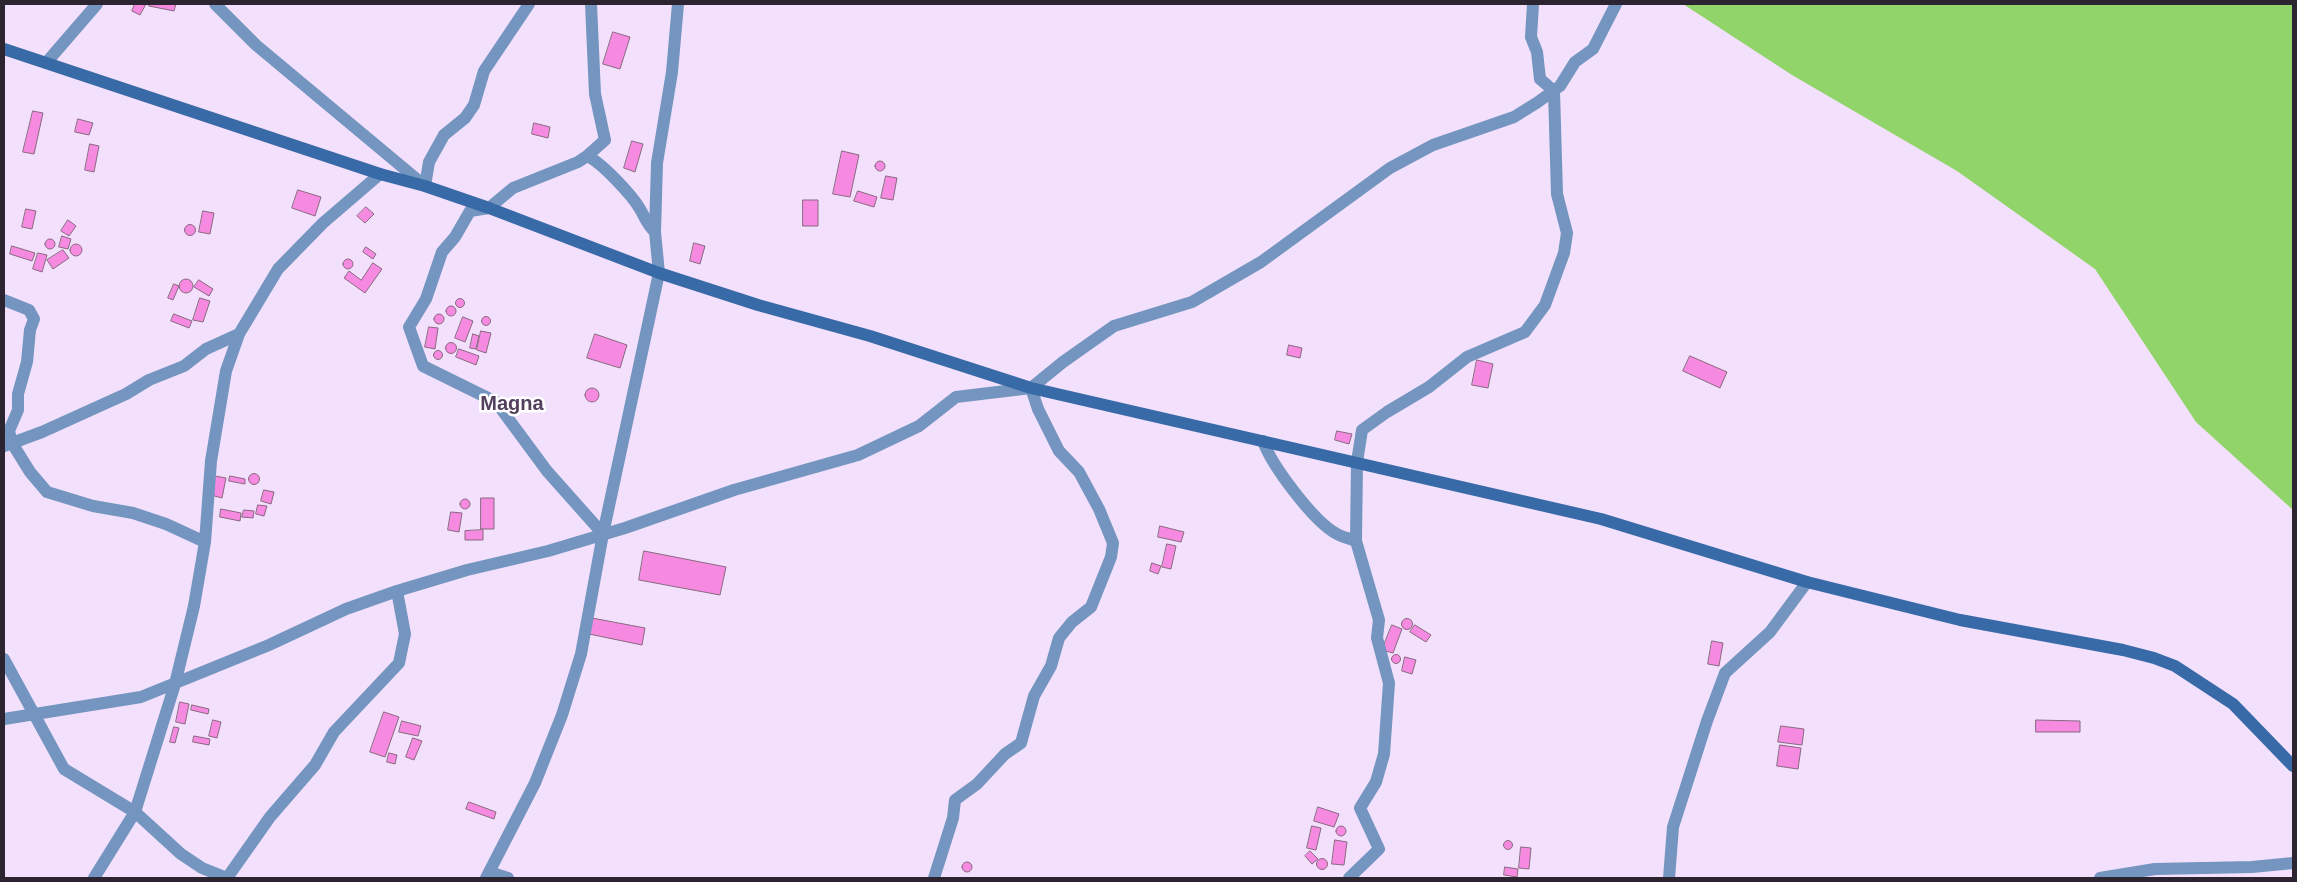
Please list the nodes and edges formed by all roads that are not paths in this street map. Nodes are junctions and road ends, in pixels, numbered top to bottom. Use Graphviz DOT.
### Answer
graph roads {
  1 [pos="97,4"];
  2 [pos="215,4"];
  3 [pos="529,4"];
  4 [pos="591,4"];
  5 [pos="678,4"];
  6 [pos="1533,4"];
  7 [pos="1616,4"];
  8 [pos="4,49"];
  9 [pos="46,63"];
  10 [pos="1554,90"];
  11 [pos="587,156"];
  12 [pos="380,174"];
  13 [pos="425,186"];
  14 [pos="489,208"];
  15 [pos="655,232"];
  16 [pos="659,272"];
  17 [pos="4,300"];
  18 [pos="239,334"];
  19 [pos="1031,388"];
  20 [pos="1263,441"];
  21 [pos="8,444"];
  22 [pos="1357,462"];
  23 [pos="603,534"];
  24 [pos="1356,541"];
  25 [pos="205,542"];
  26 [pos="1807,582"];
  27 [pos="398,591"];
  28 [pos="4,659"];
  29 [pos="175,684"];
  30 [pos="34,714"];
  31 [pos="4,719"];
  32 [pos="2293,766"];
  33 [pos="135,812"];
  34 [pos="2293,863"];
  35 [pos="488,875"];
  36 [pos="94,878"];
  37 [pos="227,878"];
  38 [pos="508,878"];
  39 [pos="934,878"];
  40 [pos="1349,878"];
  41 [pos="1669,878"];
  42 [pos="2100,878"];
  1 -- 9 [label="street"];
  2 -- 13 [label="street"];
  3 -- 13 [label="street"];
  4 -- 11 [label="street"];
  5 -- 15 [label="street"];
  6 -- 10 [label="street"];
  7 -- 10 [label="street"];
  8 -- 9 [label="street"];
  9 -- 12 [label="street"];
  10 -- 19 [label="street"];
  10 -- 22 [label="street"];
  11 -- 14 [label="street"];
  11 -- 15 [label="street"];
  12 -- 13 [label="street"];
  12 -- 18 [label="street"];
  13 -- 14 [label="street"];
  14 -- 16 [label="street"];
  14 -- 23 [label="street"];
  15 -- 16 [label="street"];
  16 -- 19 [label="street"];
  16 -- 23 [label="street"];
  17 -- 21 [label="street"];
  18 -- 21 [label="street"];
  18 -- 25 [label="street"];
  19 -- 20 [label="street"];
  19 -- 23 [label="street"];
  19 -- 39 [label="street"];
  20 -- 22 [label="street"];
  20 -- 24 [label="street"];
  21 -- 25 [label="street"];
  22 -- 24 [label="street"];
  22 -- 26 [label="street"];
  23 -- 27 [label="street"];
  23 -- 35 [label="street"];
  24 -- 40 [label="street"];
  25 -- 29 [label="street"];
  26 -- 32 [label="street"];
  26 -- 41 [label="street"];
  27 -- 29 [label="street"];
  27 -- 37 [label="street"];
  28 -- 30 [label="street"];
  29 -- 30 [label="street"];
  29 -- 33 [label="street"];
  30 -- 31 [label="street"];
  30 -- 33 [label="street"];
  33 -- 36 [label="street"];
  33 -- 37 [label="street"];
  34 -- 42 [label="street"];
  35 -- 38 [label="street"];
}
